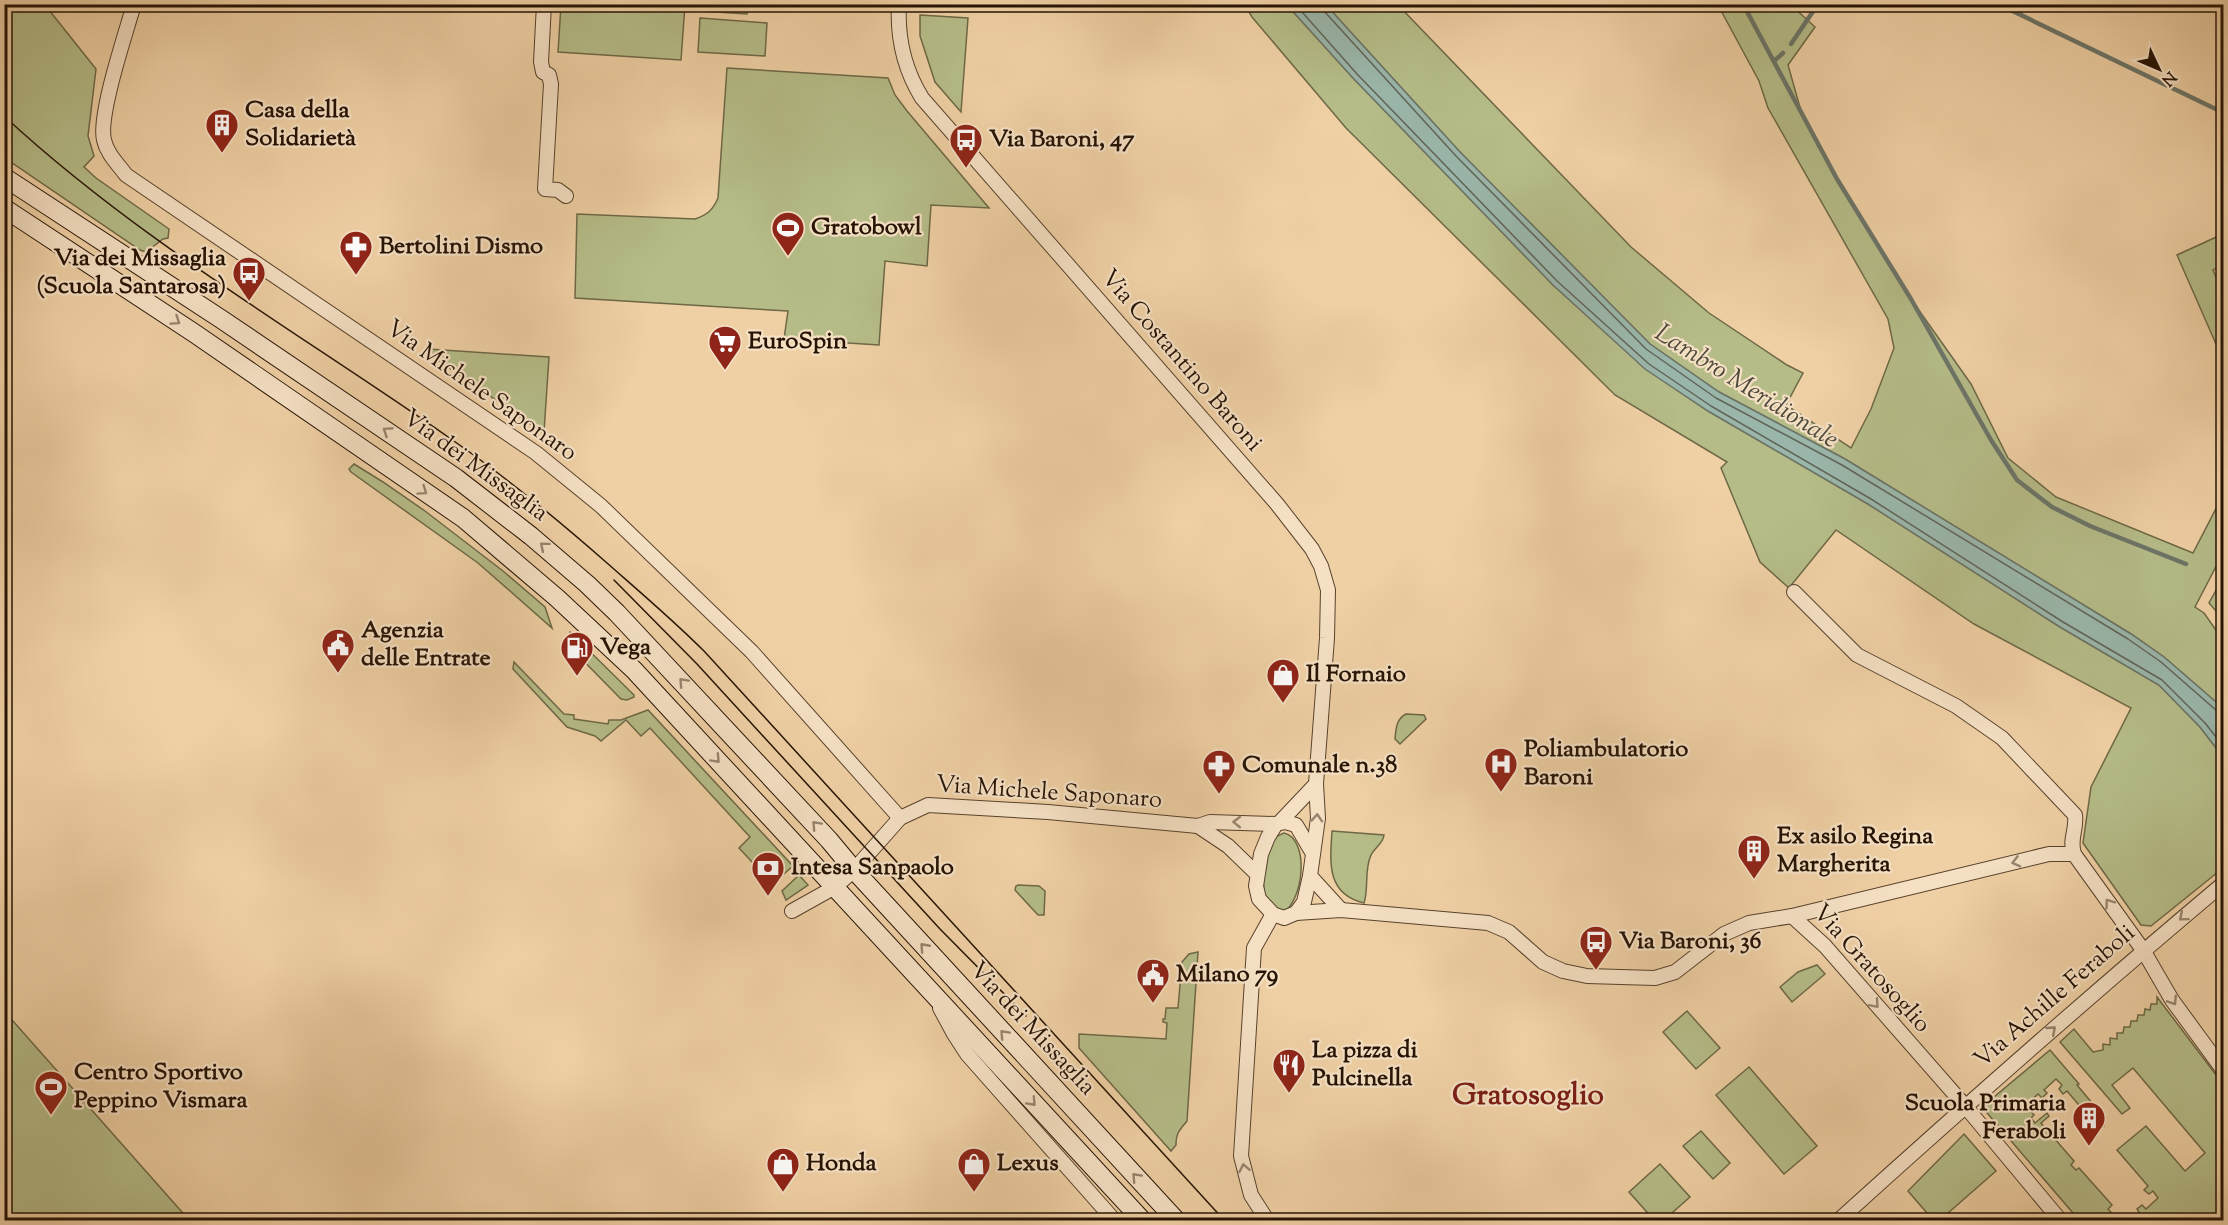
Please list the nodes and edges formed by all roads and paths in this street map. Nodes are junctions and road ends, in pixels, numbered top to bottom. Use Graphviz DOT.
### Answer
graph roads {
  1 [pos="134,4"];
  2 [pos="544,4"];
  3 [pos="899,4"];
  4 [pos="4,177"];
  5 [pos="566,196"];
  6 [pos="4,207"];
  7 [pos="1794,591"];
  8 [pos="1316,784"];
  9 [pos="900,818"];
  10 [pos="1278,824"];
  11 [pos="1198,826"];
  12 [pos="1312,852"];
  13 [pos="2074,854"];
  14 [pos="854,870"];
  15 [pos="1257,874"];
  16 [pos="1310,876"];
  17 [pos="2223,883"];
  18 [pos="835,887"];
  19 [pos="1341,910"];
  20 [pos="792,911"];
  21 [pos="1296,913"];
  22 [pos="1273,914"];
  23 [pos="1792,916"];
  24 [pos="2143,950"];
  25 [pos="935,998"];
  26 [pos="2223,1071"];
  27 [pos="1965,1106"];
  28 [pos="1114,1221"];
  29 [pos="1142,1221"];
  30 [pos="1176,1221"];
  31 [pos="1268,1221"];
  32 [pos="1839,1221"];
  33 [pos="2060,1221"];
  1 -- 9 [label="street, Via Michele Saponaro"];
  2 -- 5 [label="street"];
  3 -- 8 [label="street, Via Costantino Baroni"];
  14 -- 4 [label="main road, Via dei Missaglia, one-way"];
  6 -- 18 [label="main road, Via dei Missaglia, one-way"];
  7 -- 13 [label="street"];
  8 -- 10 [label="street"];
  12 -- 8 [label="street, Via Costantino Baroni, one-way"];
  9 -- 11 [label="street, Via Michele Saponaro"];
  9 -- 14 [label="street, Via Michele Saponaro"];
  10 -- 11 [label="street, Via Michele Saponaro, one-way"];
  10 -- 12 [label="street"];
  10 -- 15 [label="street"];
  11 -- 15 [label="street, Via Michele Saponaro"];
  12 -- 16 [label="street, Via Costantino Baroni"];
  13 -- 23 [label="street, Via Gratosoglio, one-way"];
  24 -- 13 [label="street, one-way"];
  14 -- 18 [label="street"];
  30 -- 14 [label="main road, Via dei Missaglia, one-way"];
  15 -- 22 [label="street"];
  16 -- 19 [label="street"];
  16 -- 21 [label="street, Via Costantino Baroni"];
  17 -- 24 [label="street, Via Achille Feraboli, one-way"];
  18 -- 20 [label="street"];
  18 -- 25 [label="main road, Via dei Missaglia"];
  19 -- 21 [label="street"];
  19 -- 23 [label="street"];
  21 -- 22 [label="street"];
  31 -- 22 [label="street, one-way"];
  23 -- 27 [label="street, Via Gratosoglio, one-way"];
  24 -- 26 [label="street, one-way"];
  27 -- 24 [label="street, Via Achille Feraboli, one-way"];
  25 -- 28 [label="street, Via dei Missaglia"];
  25 -- 29 [label="main road, Via dei Missaglia, one-way"];
  27 -- 32 [label="street, Via Achille Feraboli"];
  27 -- 33 [label="street, Via Gratosoglio"];
}
